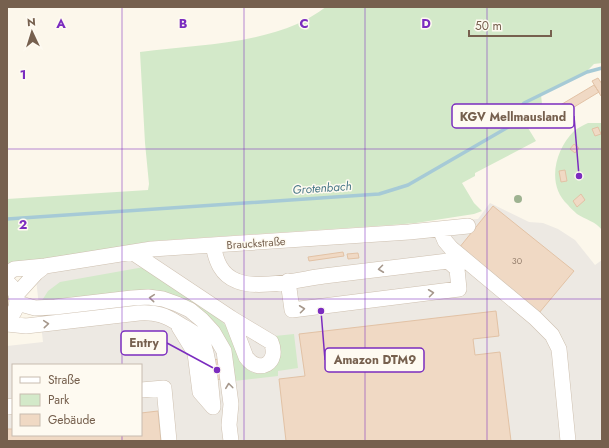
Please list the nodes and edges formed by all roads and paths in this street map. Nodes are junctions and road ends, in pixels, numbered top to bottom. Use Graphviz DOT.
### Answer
graph roads {
  1 [pos="468,226"];
  2 [pos="440,229"];
  3 [pos="213,245"];
  4 [pos="132,252"];
  5 [pos="45,266"];
  6 [pos="7,274"];
  7 [pos="288,281"];
  8 [pos="7,282"];
  9 [pos="17,299"];
  10 [pos="231,318"];
  11 [pos="7,319"];
  12 [pos="7,324"];
  13 [pos="142,390"];
  14 [pos="229,425"];
  15 [pos="169,441"];
  16 [pos="231,441"];
  17 [pos="568,441"];
  1 -- 2 [label="lane, Brauckstraße"];
  2 -- 3 [label="lane, Brauckstraße"];
  2 -- 17 [label="lane"];
  3 -- 4 [label="lane, Brauckstraße"];
  3 -- 7 [label="lane"];
  4 -- 5 [label="lane, Brauckstraße"];
  4 -- 10 [label="lane"];
  5 -- 6 [label="lane, Brauckstraße"];
  5 -- 9 [label="lane"];
  7 -- 7 [label="lane, one-way"];
  8 -- 9 [label="lane"];
  9 -- 11 [label="lane"];
  14 -- 9 [label="lane, one-way"];
  12 -- 14 [label="lane, one-way"];
  13 -- 15 [label="lane"];
  14 -- 16 [label="lane"];
}
